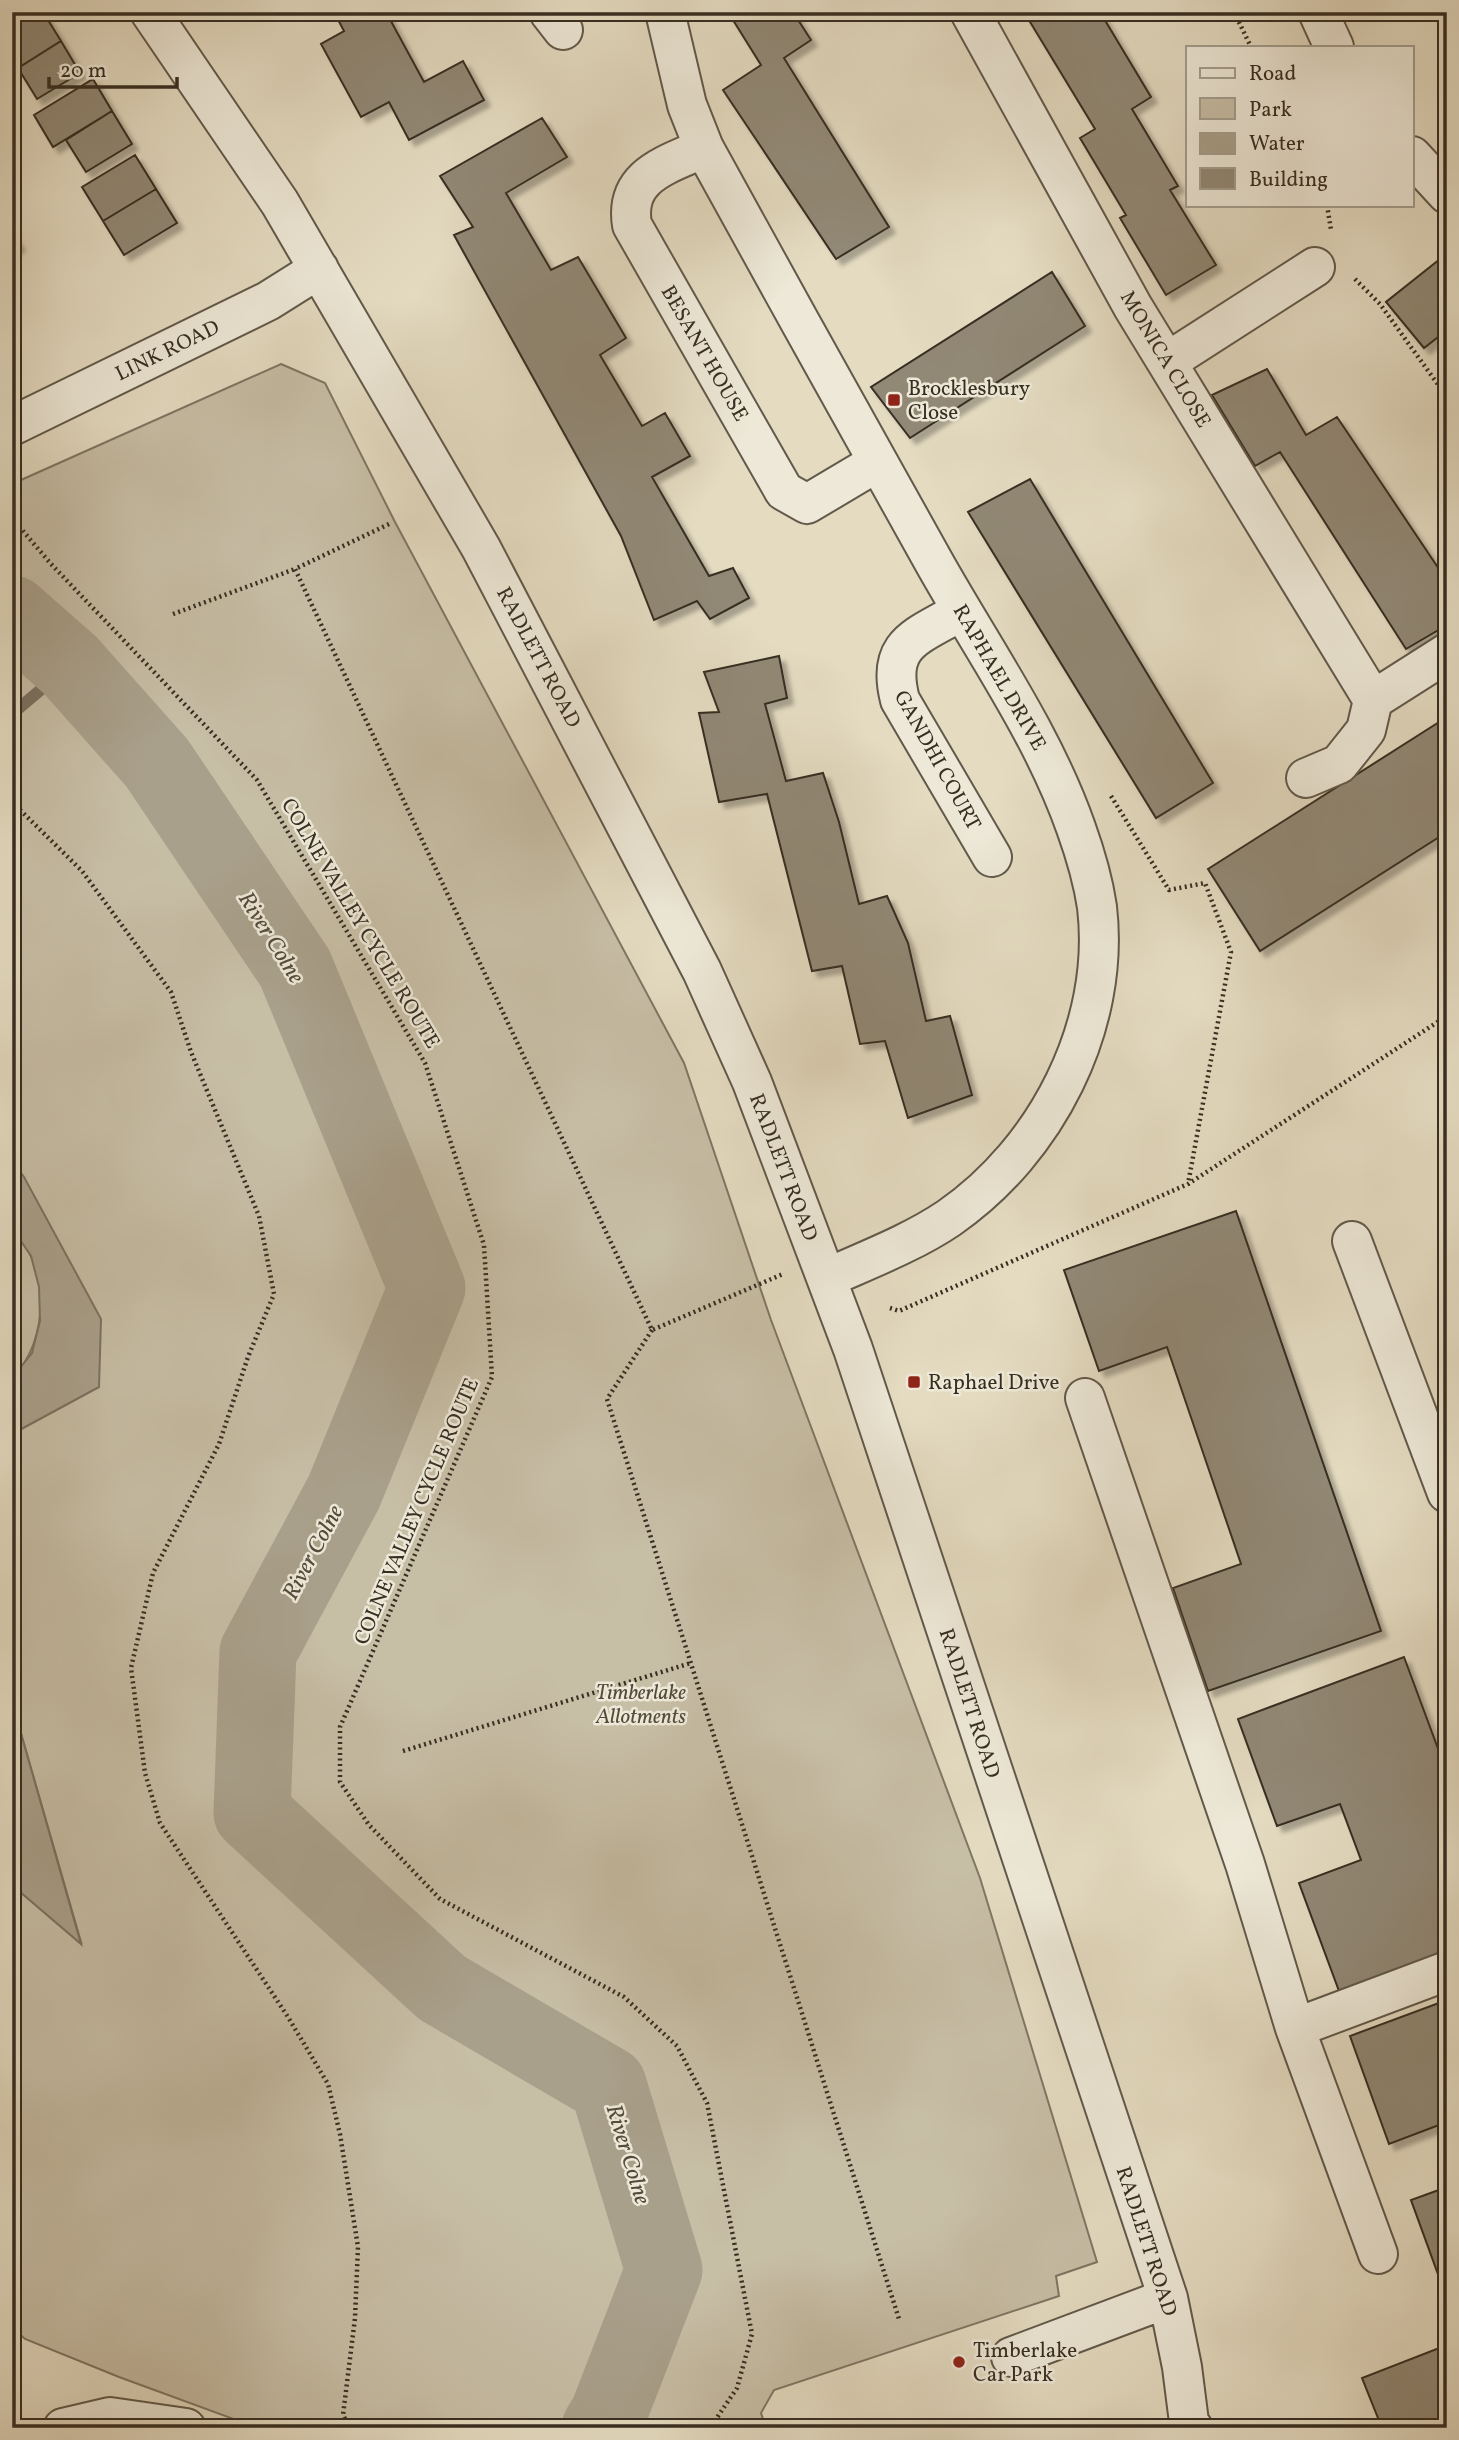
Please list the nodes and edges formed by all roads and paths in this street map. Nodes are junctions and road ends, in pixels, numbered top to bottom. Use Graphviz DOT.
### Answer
graph roads {
  1 [pos="150,12"];
  2 [pos="665,12"];
  3 [pos="970,12"];
  4 [pos="1234,12"];
  5 [pos="1318,12"];
  6 [pos="1251,46"];
  7 [pos="1334,46"];
  8 [pos="704,148"];
  9 [pos="1414,158"];
  10 [pos="1447,194"];
  11 [pos="1327,206"];
  12 [pos="1331,258"];
  13 [pos="319,270"];
  14 [pos="1167,362"];
  15 [pos="1447,397"];
  16 [pos="12,426"];
  17 [pos="876,463"];
  18 [pos="12,518"];
  19 [pos="389,524"];
  20 [pos="295,569"];
  21 [pos="961,611"];
  22 [pos="173,614"];
  23 [pos="1447,653"];
  24 [pos="1373,700"];
  25 [pos="1306,778"];
  26 [pos="12,802"];
  27 [pos="992,857"];
  28 [pos="1447,1016"];
  29 [pos="1352,1241"];
  30 [pos="823,1268"];
  31 [pos="890,1308"];
  32 [pos="652,1330"];
  33 [pos="1085,1398"];
  34 [pos="1447,1493"];
  35 [pos="691,1663"];
  36 [pos="403,1751"];
  37 [pos="1447,1971"];
  38 [pos="1295,2028"];
  39 [pos="1378,2254"];
  40 [pos="1168,2298"];
  41 [pos="899,2319"];
  42 [pos="1011,2357"];
  43 [pos="1189,2426"];
  44 [pos="63,2428"];
  45 [pos="186,2428"];
  46 [pos="350,2428"];
  47 [pos="710,2428"];
  1 -- 13 [label="street, RADLETT ROAD"];
  2 -- 8 [label="street, RAPHAEL DRIVE"];
  3 -- 14 [label="street, MONICA CLOSE"];
  4 -- 6 [label="path"];
  5 -- 7 [label="street"];
  8 -- 17 [label="street, RAPHAEL DRIVE"];
  8 -- 17 [label="street, BESANT HOUSE"];
  9 -- 10 [label="street"];
  11 -- 12 [label="path"];
  12 -- 14 [label="street"];
  12 -- 15 [label="path"];
  13 -- 16 [label="street, LINK ROAD"];
  13 -- 30 [label="street, RADLETT ROAD"];
  14 -- 24 [label="street, MONICA CLOSE"];
  17 -- 21 [label="street, RAPHAEL DRIVE"];
  18 -- 47 [label="path, COLNE VALLEY CYCLE ROUTE"];
  19 -- 20 [label="path"];
  20 -- 22 [label="path"];
  20 -- 32 [label="path"];
  21 -- 27 [label="street, GANDHI COURT"];
  21 -- 30 [label="street, RAPHAEL DRIVE"];
  23 -- 24 [label="street"];
  24 -- 25 [label="street"];
  26 -- 46 [label="path"];
  28 -- 31 [label="path"];
  29 -- 34 [label="street"];
  30 -- 32 [label="path"];
  30 -- 40 [label="street, RADLETT ROAD"];
  32 -- 35 [label="path"];
  33 -- 38 [label="street"];
  35 -- 36 [label="path"];
  35 -- 41 [label="path"];
  37 -- 38 [label="street"];
  38 -- 39 [label="street"];
  40 -- 42 [label="street"];
  40 -- 43 [label="street, RADLETT ROAD"];
  44 -- 45 [label="street"];
}
